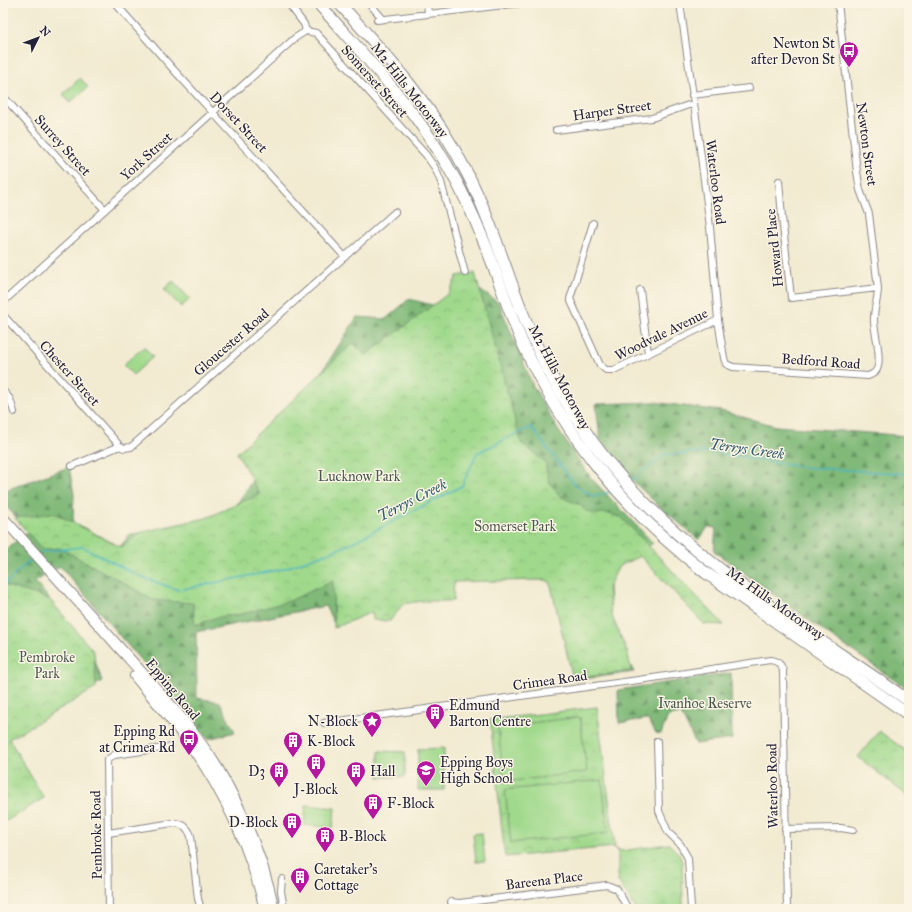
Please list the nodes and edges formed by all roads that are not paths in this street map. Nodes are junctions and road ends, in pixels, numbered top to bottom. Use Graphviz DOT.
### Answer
graph roads {
  1 [pos="115,3"];
  2 [pos="288,3"];
  3 [pos="318,3"];
  4 [pos="339,3"];
  5 [pos="369,3"];
  6 [pos="427,3"];
  7 [pos="521,3"];
  8 [pos="680,3"];
  9 [pos="838,3"];
  10 [pos="428,14"];
  11 [pos="306,31"];
  12 [pos="749,88"];
  13 [pos="692,95"];
  14 [pos="3,96"];
  15 [pos="694,103"];
  16 [pos="213,112"];
  17 [pos="556,130"];
  18 [pos="779,181"];
  19 [pos="105,210"];
  20 [pos="395,212"];
  21 [pos="593,223"];
  22 [pos="345,258"];
  23 [pos="465,273"];
  24 [pos="878,288"];
  25 [pos="640,290"];
  26 [pos="3,302"];
  27 [pos="3,315"];
  28 [pos="718,320"];
  29 [pos="648,353"];
  30 [pos="726,364"];
  31 [pos="3,391"];
  32 [pos="14,412"];
  33 [pos="120,446"];
  34 [pos="72,466"];
  35 [pos="3,518"];
  36 [pos="3,526"];
  37 [pos="15,536"];
  38 [pos="51,575"];
  39 [pos="779,663"];
  40 [pos="909,701"];
  41 [pos="909,714"];
  42 [pos="324,723"];
  43 [pos="657,741"];
  44 [pos="170,747"];
  45 [pos="785,829"];
  46 [pos="853,830"];
  47 [pos="108,833"];
  48 [pos="282,879"];
  49 [pos="451,902"];
  50 [pos="109,909"];
  51 [pos="201,909"];
  52 [pos="265,909"];
  53 [pos="274,909"];
  54 [pos="284,909"];
  55 [pos="628,909"];
  56 [pos="691,909"];
  57 [pos="786,909"];
  1 -- 16 [label="street, Dorset Street"];
  2 -- 11 [label="street"];
  3 -- 41 [label="highway, M2 Hills Motorway"];
  4 -- 40 [label="highway, M2 Hills Motorway"];
  5 -- 10 [label="street"];
  6 -- 10 [label="street"];
  7 -- 10 [label="street"];
  8 -- 13 [label="street, Waterloo Road"];
  9 -- 24 [label="street, Newton Street"];
  11 -- 16 [label="street, York Street"];
  11 -- 23 [label="street, Somerset Street"];
  12 -- 13 [label="street"];
  13 -- 15 [label="street, Waterloo Road"];
  14 -- 19 [label="street, Surrey Street"];
  15 -- 17 [label="street, Harper Street"];
  15 -- 28 [label="street, Waterloo Road"];
  16 -- 19 [label="street, York Street"];
  16 -- 22 [label="street, Dorset Street"];
  18 -- 24 [label="street, Howard Place"];
  19 -- 26 [label="street, York Street"];
  20 -- 22 [label="street, Gloucester Road"];
  21 -- 29 [label="street, Woodvale Avenue"];
  22 -- 33 [label="street, Gloucester Road"];
  24 -- 30 [label="street, Bedford Road"];
  25 -- 29 [label="street"];
  27 -- 33 [label="street, Chester Street"];
  28 -- 29 [label="street, Woodvale Avenue"];
  28 -- 30 [label="street, Waterloo Road"];
  31 -- 32 [label="street"];
  33 -- 34 [label="street, Gloucester Road"];
  35 -- 37 [label="main road, Epping Road"];
  36 -- 37 [label="main road, Epping Road"];
  37 -- 38 [label="main road, Epping Road"];
  38 -- 52 [label="main road, Epping Road"];
  38 -- 53 [label="main road, Epping Road"];
  39 -- 42 [label="street, Crimea Road"];
  39 -- 45 [label="street, Waterloo Road"];
  43 -- 56 [label="street"];
  44 -- 47 [label="street, Pembroke Road"];
  45 -- 46 [label="street"];
  45 -- 57 [label="street, Waterloo Road"];
  47 -- 50 [label="street, Pembroke Road"];
  47 -- 51 [label="street"];
  48 -- 54 [label="street"];
  49 -- 55 [label="street, Bareena Place"];
}
